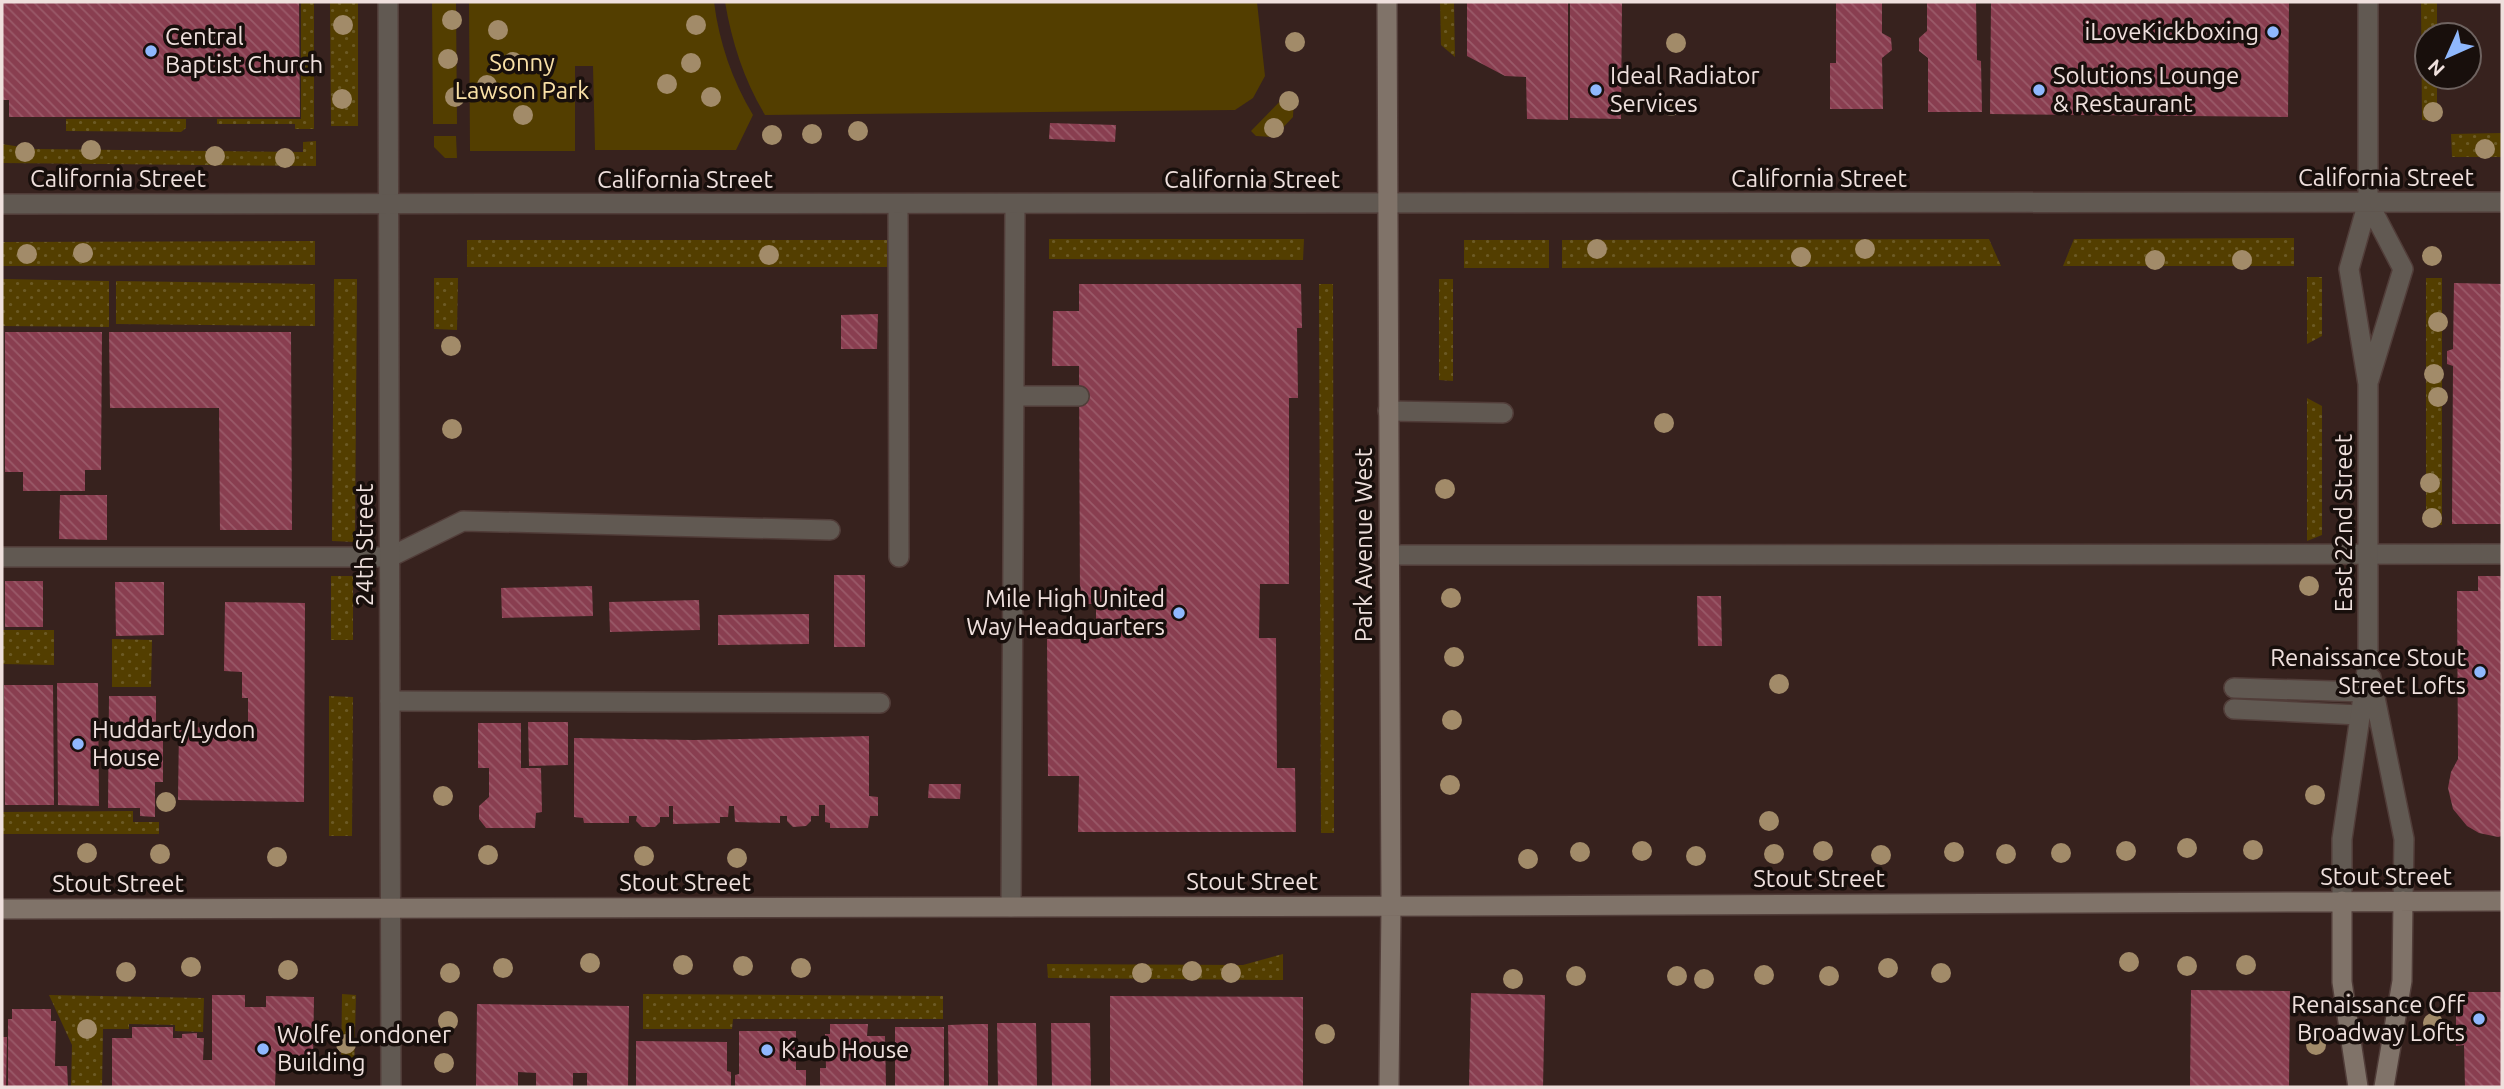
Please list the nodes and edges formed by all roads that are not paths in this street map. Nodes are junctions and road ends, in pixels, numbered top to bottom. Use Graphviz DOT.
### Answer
graph roads {
  1 [pos="388,2"];
  2 [pos="1387,2"];
  3 [pos="2368,2"];
  4 [pos="2368,202"];
  5 [pos="2502,202"];
  6 [pos="2,204"];
  7 [pos="388,204"];
  8 [pos="1388,204"];
  9 [pos="898,205"];
  10 [pos="1015,205"];
  11 [pos="2368,384"];
  12 [pos="1014,396"];
  13 [pos="1079,396"];
  14 [pos="1388,411"];
  15 [pos="1503,413"];
  16 [pos="830,530"];
  17 [pos="2368,554"];
  18 [pos="2502,554"];
  19 [pos="1389,555"];
  20 [pos="2,557"];
  21 [pos="390,557"];
  22 [pos="899,557"];
  23 [pos="2368,663"];
  24 [pos="2234,688"];
  25 [pos="2364,692"];
  26 [pos="390,701"];
  27 [pos="880,703"];
  28 [pos="2234,709"];
  29 [pos="2360,715"];
  30 [pos="2342,901"];
  31 [pos="2403,901"];
  32 [pos="2502,901"];
  33 [pos="1011,906"];
  34 [pos="1391,906"];
  35 [pos="391,908"];
  36 [pos="2,909"];
  37 [pos="391,1087"];
  38 [pos="1389,1087"];
  39 [pos="2358,1087"];
  40 [pos="2384,1087"];
  1 -- 7 [label="street, 24th Street"];
  2 -- 8 [label="main road, Park Avenue West"];
  3 -- 4 [label="street, East 22nd Street"];
  4 -- 5 [label="street, California Street"];
  4 -- 8 [label="street, California Street"];
  4 -- 11 [label="street, East 22nd Street"];
  4 -- 11 [label="street, East 22nd Street"];
  6 -- 7 [label="street, California Street"];
  7 -- 9 [label="street, California Street"];
  7 -- 21 [label="street, 24th Street"];
  8 -- 10 [label="street, California Street"];
  8 -- 14 [label="main road, Park Avenue West"];
  9 -- 10 [label="street, California Street"];
  9 -- 22 [label="street"];
  10 -- 12 [label="street"];
  11 -- 17 [label="street, East 22nd Street"];
  12 -- 13 [label="street"];
  12 -- 33 [label="street"];
  14 -- 15 [label="street"];
  14 -- 19 [label="main road, Park Avenue West"];
  16 -- 21 [label="street"];
  17 -- 18 [label="street"];
  17 -- 19 [label="street"];
  17 -- 23 [label="street, East 22nd Street"];
  19 -- 34 [label="main road, Park Avenue West"];
  20 -- 21 [label="street"];
  21 -- 26 [label="street, 24th Street"];
  23 -- 25 [label="street, East 22nd Street"];
  23 -- 31 [label="street, East 22nd Street"];
  24 -- 25 [label="street"];
  25 -- 29 [label="street, East 22nd Street"];
  26 -- 27 [label="street"];
  26 -- 35 [label="street, 24th Street"];
  28 -- 29 [label="street"];
  29 -- 30 [label="street, East 22nd Street"];
  30 -- 31 [label="main road, Stout Street"];
  30 -- 34 [label="main road, Stout Street"];
  30 -- 39 [label="main road, East 22nd Street"];
  31 -- 32 [label="main road, Stout Street"];
  31 -- 40 [label="main road, East 22nd Street"];
  33 -- 34 [label="main road, Stout Street"];
  33 -- 35 [label="main road, Stout Street"];
  34 -- 38 [label="main road, Park Avenue West"];
  35 -- 36 [label="main road, Stout Street"];
  35 -- 37 [label="street, 24th Street"];
}
